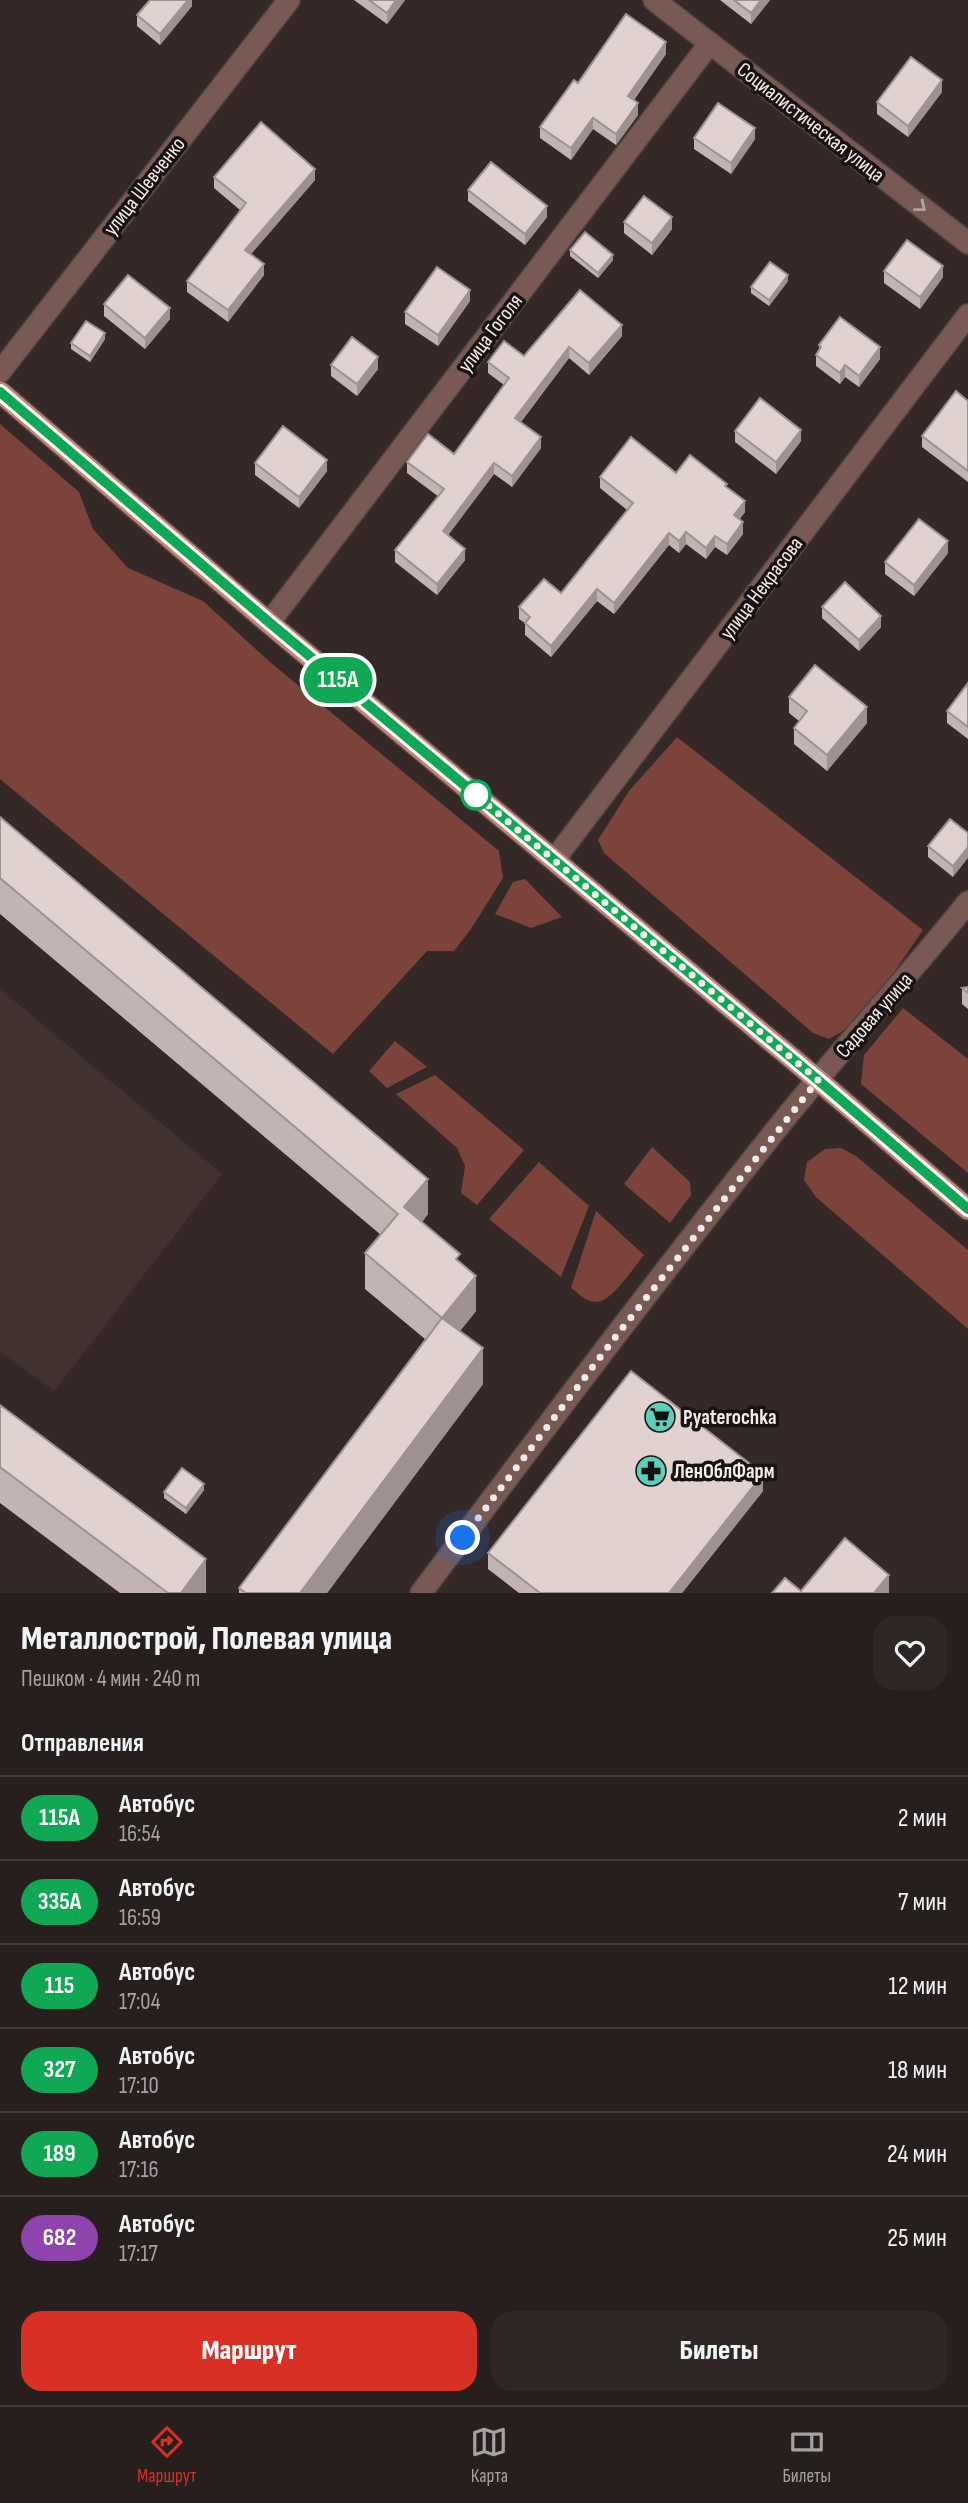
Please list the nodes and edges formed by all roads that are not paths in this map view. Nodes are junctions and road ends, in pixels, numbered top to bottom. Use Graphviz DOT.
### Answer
graph roads {
  1 [pos="289,0"];
  2 [pos="654,0"];
  3 [pos="710,43"];
  4 [pos="968,243"];
  5 [pos="968,315"];
  6 [pos="0,372"];
  7 [pos="0,392"];
  8 [pos="270,623"];
  9 [pos="554,860"];
  10 [pos="968,902"];
  11 [pos="818,1080"];
  12 [pos="968,1209"];
  13 [pos="421,1593"];
  1 -- 6 [label="street, улица Шевченко"];
  2 -- 3 [label="street, Социалистическая улица"];
  3 -- 4 [label="street, Социалистическая улица, one-way"];
  3 -- 8 [label="street, улица Гоголя"];
  5 -- 9 [label="street, улица Некрасова"];
  7 -- 8 [label="main road"];
  8 -- 9 [label="main road"];
  9 -- 11 [label="main road"];
  10 -- 11 [label="street, Садовая улица"];
  11 -- 12 [label="main road"];
  11 -- 13 [label="street, Садовая улица"];
}
